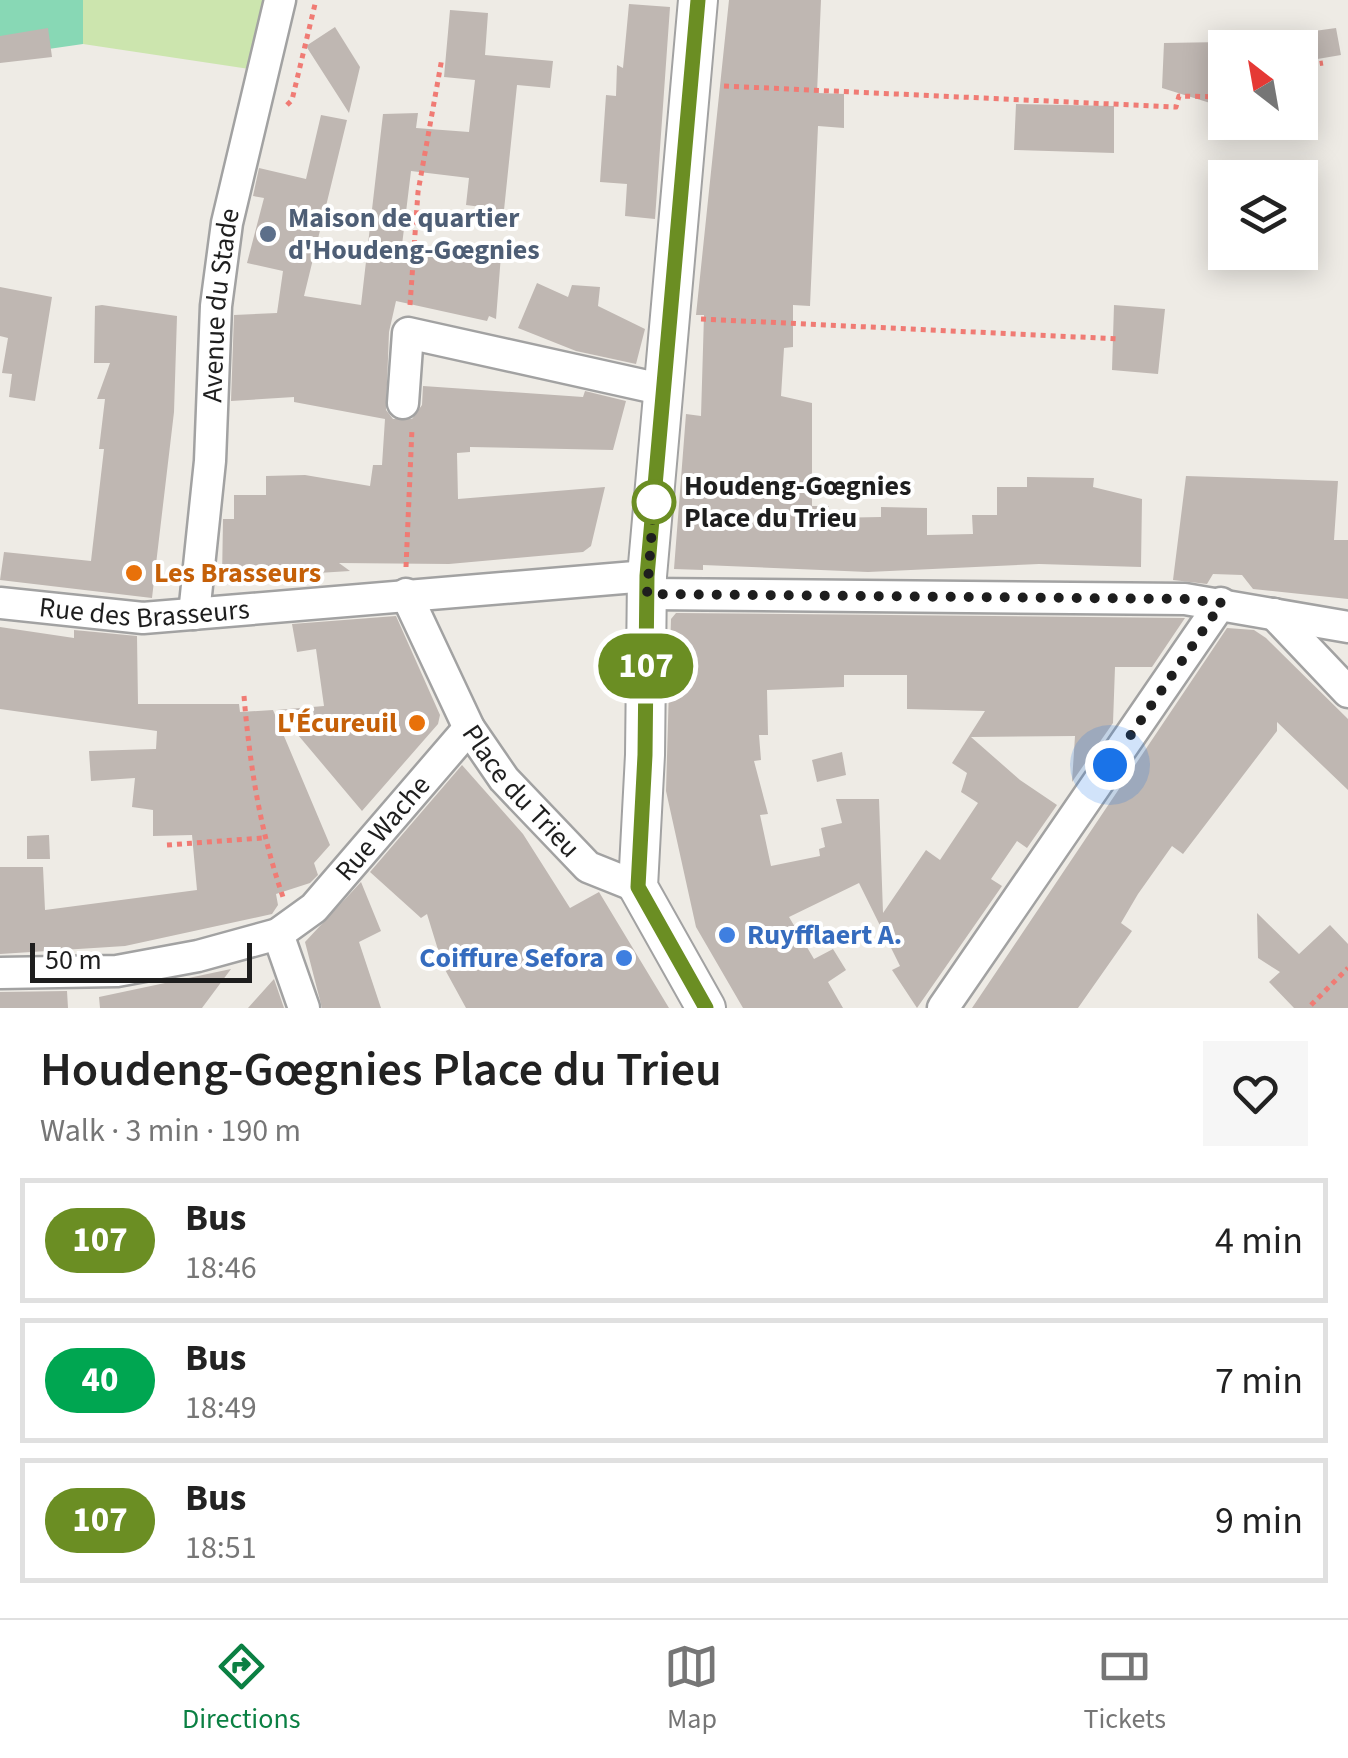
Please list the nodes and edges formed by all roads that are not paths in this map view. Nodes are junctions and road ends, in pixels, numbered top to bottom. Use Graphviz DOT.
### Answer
graph roads {
  1 [pos="280,0"];
  2 [pos="698,0"];
  3 [pos="665,390"];
  4 [pos="403,402"];
  5 [pos="647,585"];
  6 [pos="406,594"];
  7 [pos="0,603"];
  8 [pos="1222,603"];
  9 [pos="194,614"];
  10 [pos="1274,614"];
  11 [pos="1348,627"];
  12 [pos="1348,692"];
  13 [pos="469,728"];
  14 [pos="638,887"];
  15 [pos="285,929"];
  16 [pos="0,973"];
  17 [pos="304,1008"];
  18 [pos="706,1008"];
  19 [pos="942,1008"];
  1 -- 9 [label="street, Avenue du Stade"];
  2 -- 3 [label="street"];
  3 -- 4 [label="street"];
  3 -- 5 [label="street"];
  5 -- 6 [label="street"];
  5 -- 8 [label="street"];
  5 -- 14 [label="street"];
  6 -- 9 [label="street, Rue des Brasseurs"];
  6 -- 13 [label="street, Place du Trieu"];
  7 -- 9 [label="street, Rue des Brasseurs"];
  8 -- 10 [label="street"];
  8 -- 19 [label="street"];
  10 -- 11 [label="street"];
  10 -- 12 [label="street"];
  13 -- 14 [label="street, Place du Trieu"];
  13 -- 15 [label="street, Rue Wache"];
  14 -- 18 [label="street"];
  15 -- 16 [label="street, Rue Wache"];
  15 -- 17 [label="street"];
}
